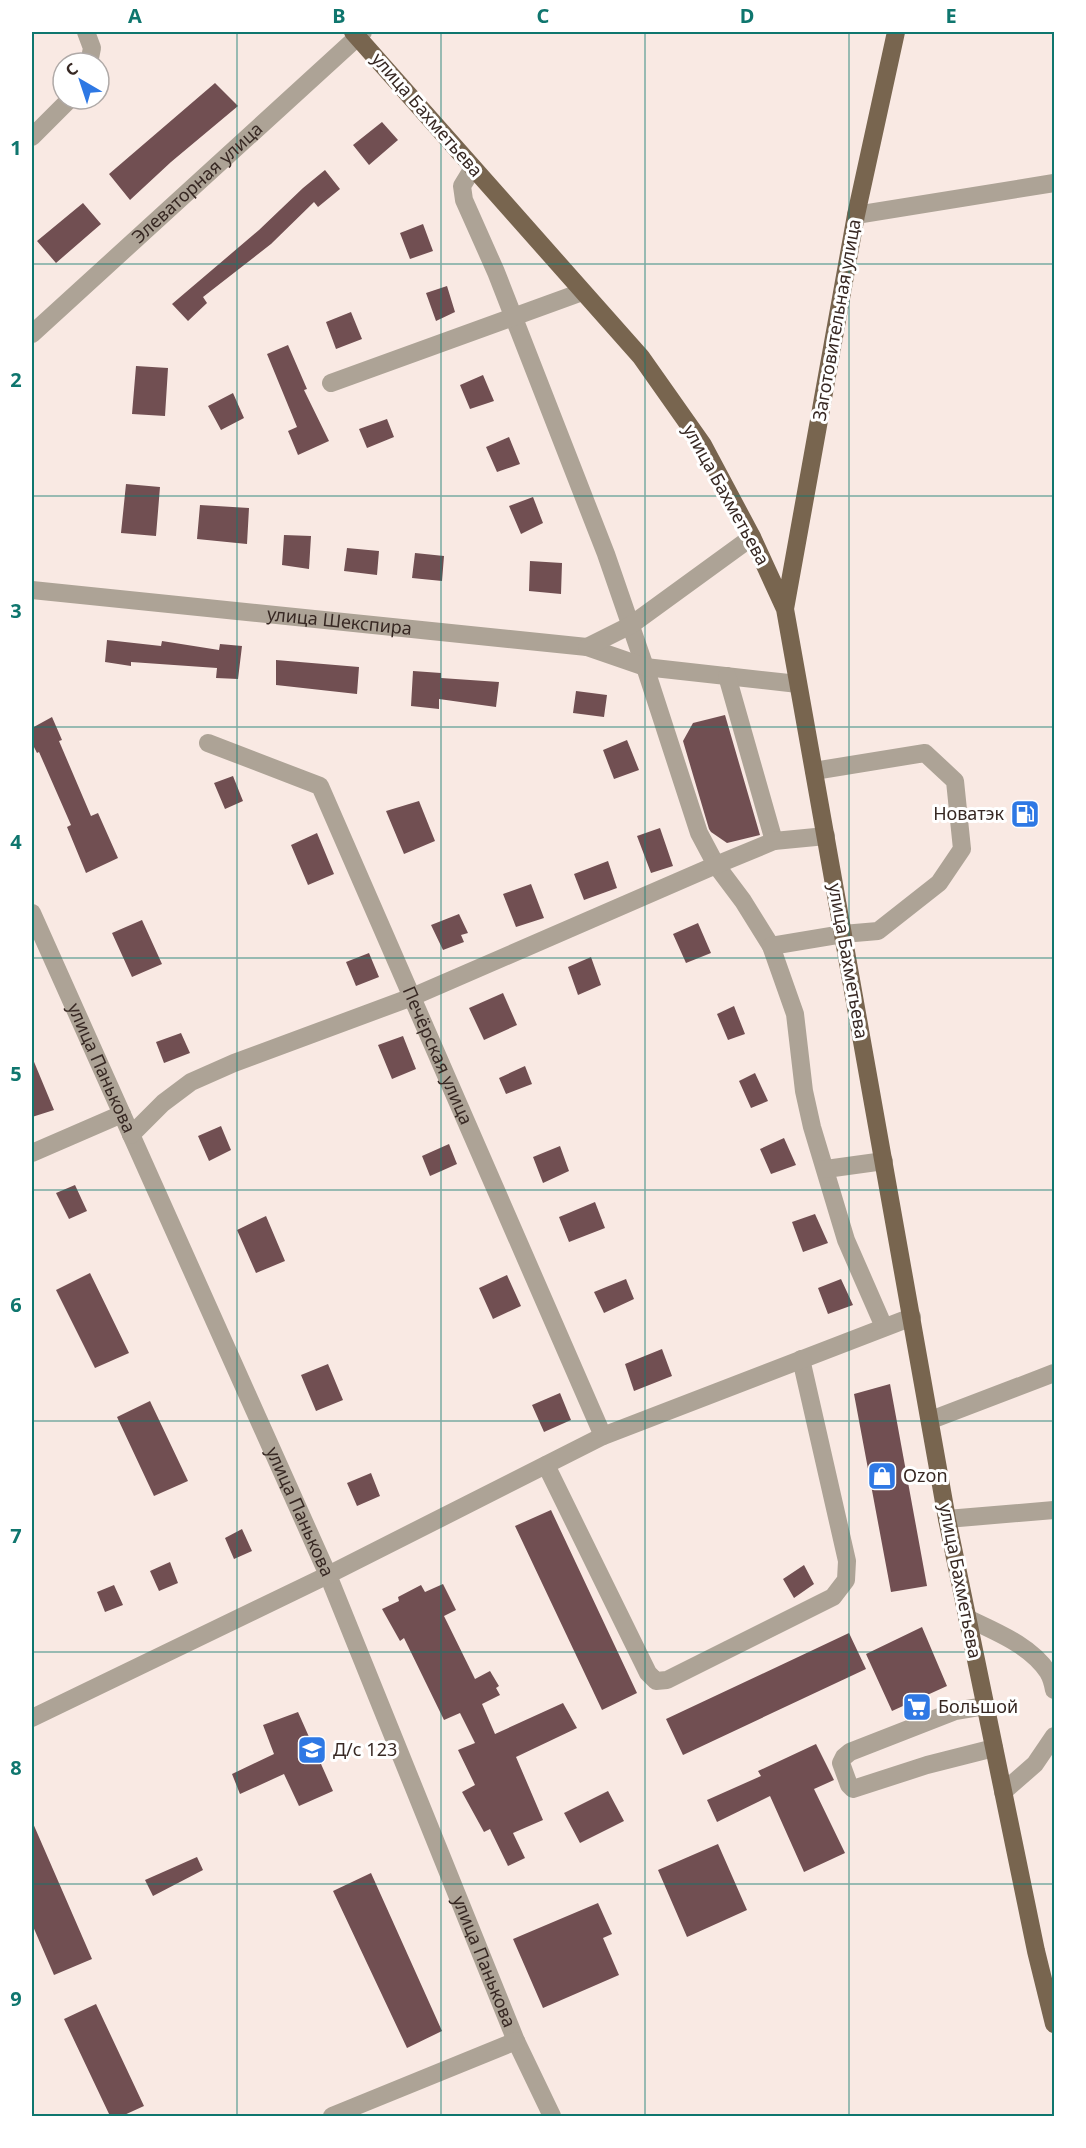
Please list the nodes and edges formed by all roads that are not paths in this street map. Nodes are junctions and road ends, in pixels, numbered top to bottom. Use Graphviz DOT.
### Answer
graph roads {
  1 [pos="86,32"];
  2 [pos="896,32"];
  3 [pos="358,33"];
  4 [pos="91,51"];
  5 [pos="58,111"];
  6 [pos="32,137"];
  7 [pos="473,168"];
  8 [pos="1054,183"];
  9 [pos="856,215"];
  10 [pos="582,292"];
  11 [pos="514,317"];
  12 [pos="32,334"];
  13 [pos="331,383"];
  14 [pos="752,537"];
  15 [pos="32,590"];
  16 [pos="785,609"];
  17 [pos="631,626"];
  18 [pos="586,647"];
  19 [pos="645,667"];
  20 [pos="727,676"];
  21 [pos="798,684"];
  22 [pos="208,744"];
  23 [pos="814,771"];
  24 [pos="826,836"];
  25 [pos="774,841"];
  26 [pos="716,865"];
  27 [pos="32,913"];
  28 [pos="843,934"];
  29 [pos="771,946"];
  30 [pos="412,997"];
  31 [pos="122,1114"];
  32 [pos="131,1135"];
  33 [pos="32,1153"];
  34 [pos="884,1161"];
  35 [pos="826,1169"];
  36 [pos="912,1317"];
  37 [pos="884,1327"];
  38 [pos="801,1359"];
  39 [pos="1054,1373"];
  40 [pos="931,1420"];
  41 [pos="603,1436"];
  42 [pos="546,1464"];
  43 [pos="1054,1510"];
  44 [pos="947,1519"];
  45 [pos="328,1575"];
  46 [pos="967,1618"];
  47 [pos="1054,1690"];
  48 [pos="985,1706"];
  49 [pos="32,1718"];
  50 [pos="1054,1736"];
  51 [pos="994,1748"];
  52 [pos="1003,1792"];
  53 [pos="1054,2024"];
  54 [pos="516,2041"];
  55 [pos="332,2116"];
  56 [pos="552,2116"];
  1 -- 4 [label="street"];
  2 -- 9 [label="main road, Заготовительная улица"];
  3 -- 7 [label="main road, улица Бахметьева"];
  3 -- 12 [label="street, Элеваторная улица"];
  5 -- 6 [label="street"];
  7 -- 10 [label="main road, улица Бахметьева"];
  7 -- 11 [label="street"];
  8 -- 9 [label="street"];
  9 -- 16 [label="main road, Заготовительная улица"];
  10 -- 11 [label="street"];
  10 -- 14 [label="main road, улица Бахметьева"];
  11 -- 13 [label="street"];
  11 -- 17 [label="street"];
  14 -- 16 [label="main road, улица Бахметьева"];
  14 -- 17 [label="street"];
  15 -- 18 [label="street, улица Шекспира"];
  16 -- 21 [label="main road, улица Бахметьева"];
  17 -- 18 [label="street"];
  17 -- 19 [label="street"];
  18 -- 19 [label="street, улица Шекспира"];
  19 -- 20 [label="street, улица Шекспира"];
  19 -- 26 [label="street"];
  20 -- 21 [label="street, улица Шекспира"];
  20 -- 25 [label="street"];
  21 -- 23 [label="main road, улица Бахметьева"];
  22 -- 30 [label="street, Печёрская улица"];
  23 -- 24 [label="main road, улица Бахметьева"];
  23 -- 28 [label="street"];
  24 -- 25 [label="street"];
  24 -- 28 [label="main road, улица Бахметьева"];
  25 -- 26 [label="street"];
  26 -- 29 [label="street"];
  26 -- 30 [label="street"];
  27 -- 31 [label="street, улица Панькова"];
  28 -- 29 [label="street"];
  28 -- 34 [label="main road, улица Бахметьева"];
  29 -- 35 [label="street"];
  30 -- 32 [label="street"];
  30 -- 41 [label="street, Печёрская улица"];
  31 -- 32 [label="street, улица Панькова"];
  31 -- 33 [label="street"];
  32 -- 45 [label="street, улица Панькова"];
  34 -- 35 [label="street"];
  34 -- 36 [label="main road, улица Бахметьева"];
  35 -- 37 [label="street"];
  36 -- 37 [label="street"];
  36 -- 40 [label="main road, улица Бахметьева"];
  37 -- 38 [label="street"];
  38 -- 41 [label="street"];
  38 -- 42 [label="street"];
  39 -- 40 [label="street"];
  40 -- 44 [label="main road, улица Бахметьева"];
  41 -- 42 [label="street"];
  42 -- 45 [label="street"];
  43 -- 44 [label="street"];
  44 -- 46 [label="main road, улица Бахметьева"];
  45 -- 49 [label="street"];
  45 -- 54 [label="street, улица Панькова"];
  46 -- 47 [label="street"];
  46 -- 48 [label="main road, улица Бахметьева"];
  48 -- 51 [label="main road, улица Бахметьева"];
  48 -- 51 [label="street"];
  50 -- 52 [label="street"];
  51 -- 52 [label="main road, улица Бахметьева"];
  52 -- 53 [label="main road, улица Бахметьева"];
  54 -- 55 [label="street"];
  54 -- 56 [label="street, улица Панькова"];
}
